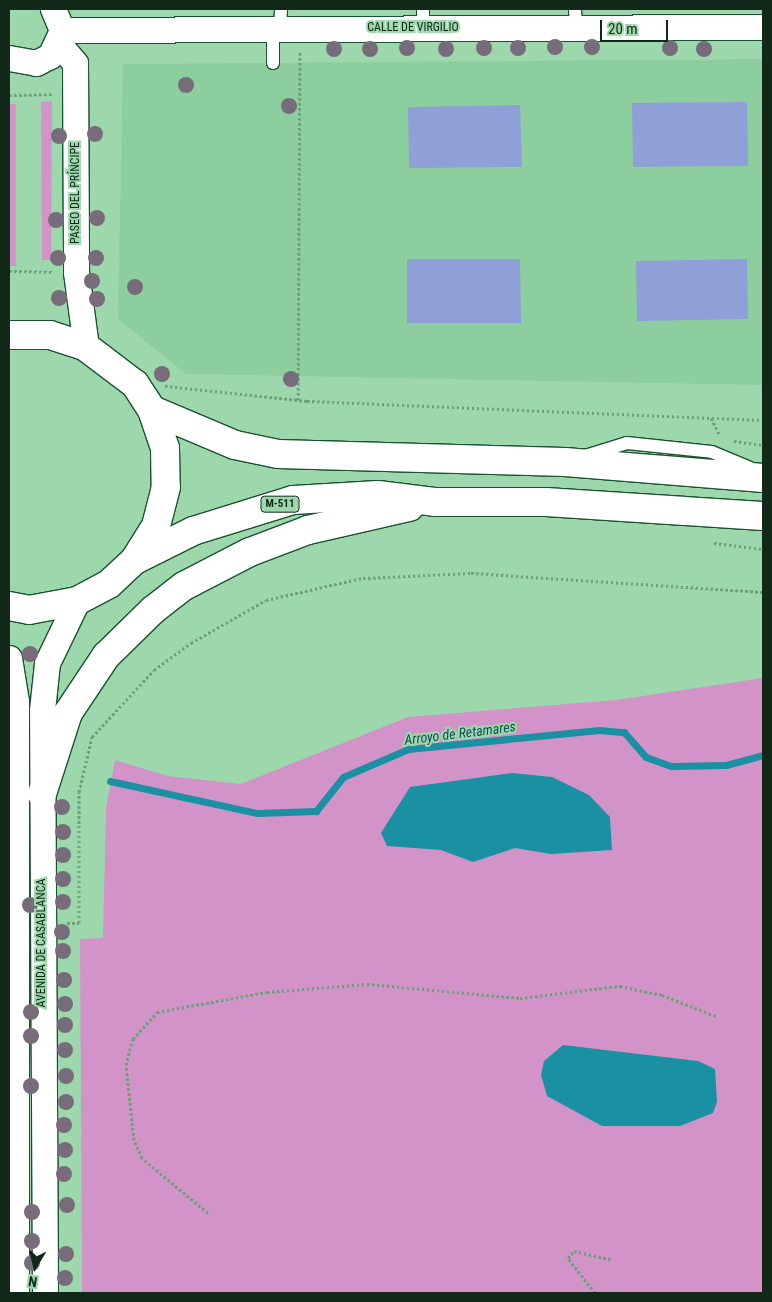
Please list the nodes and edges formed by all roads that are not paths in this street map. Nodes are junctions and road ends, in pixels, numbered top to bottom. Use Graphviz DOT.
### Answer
graph roads {
  1 [pos="576,18"];
  2 [pos="423,19"];
  3 [pos="61,22"];
  4 [pos="283,24"];
  5 [pos="763,27"];
  6 [pos="9,58"];
  7 [pos="273,63"];
  8 [pos="9,335"];
  9 [pos="86,347"];
  10 [pos="152,410"];
  11 [pos="763,476"];
  12 [pos="435,502"];
  13 [pos="760,517"];
  14 [pos="135,560"];
  15 [pos="78,601"];
  16 [pos="9,606"];
  17 [pos="9,658"];
  18 [pos="12,774"];
  19 [pos="42,794"];
  20 [pos="11,856"];
  21 [pos="16,1293"];
  22 [pos="45,1293"];
  1 -- 2 [label="street, CALLE DE VIRGILIO"];
  1 -- 5 [label="street, CALLE DE VIRGILIO"];
  2 -- 4 [label="street, CALLE DE VIRGILIO"];
  3 -- 4 [label="street, CALLE DE VIRGILIO"];
  3 -- 6 [label="street"];
  3 -- 9 [label="street, PASEO DEL PRÍNCIPE"];
  4 -- 7 [label="lane"];
  8 -- 9 [label="highway, M-511"];
  9 -- 10 [label="highway, M-511"];
  10 -- 11 [label="highway"];
  10 -- 14 [label="highway, M-511"];
  12 -- 13 [label="highway, M-511"];
  12 -- 14 [label="highway, M-511"];
  12 -- 19 [label="highway"];
  14 -- 15 [label="highway, M-511"];
  15 -- 16 [label="highway, M-511"];
  15 -- 19 [label="street, AVENIDA DE CASABLANCA"];
  17 -- 18 [label="street"];
  18 -- 20 [label="street"];
  19 -- 22 [label="street, AVENIDA DE CASABLANCA"];
  20 -- 21 [label="street"];
}
